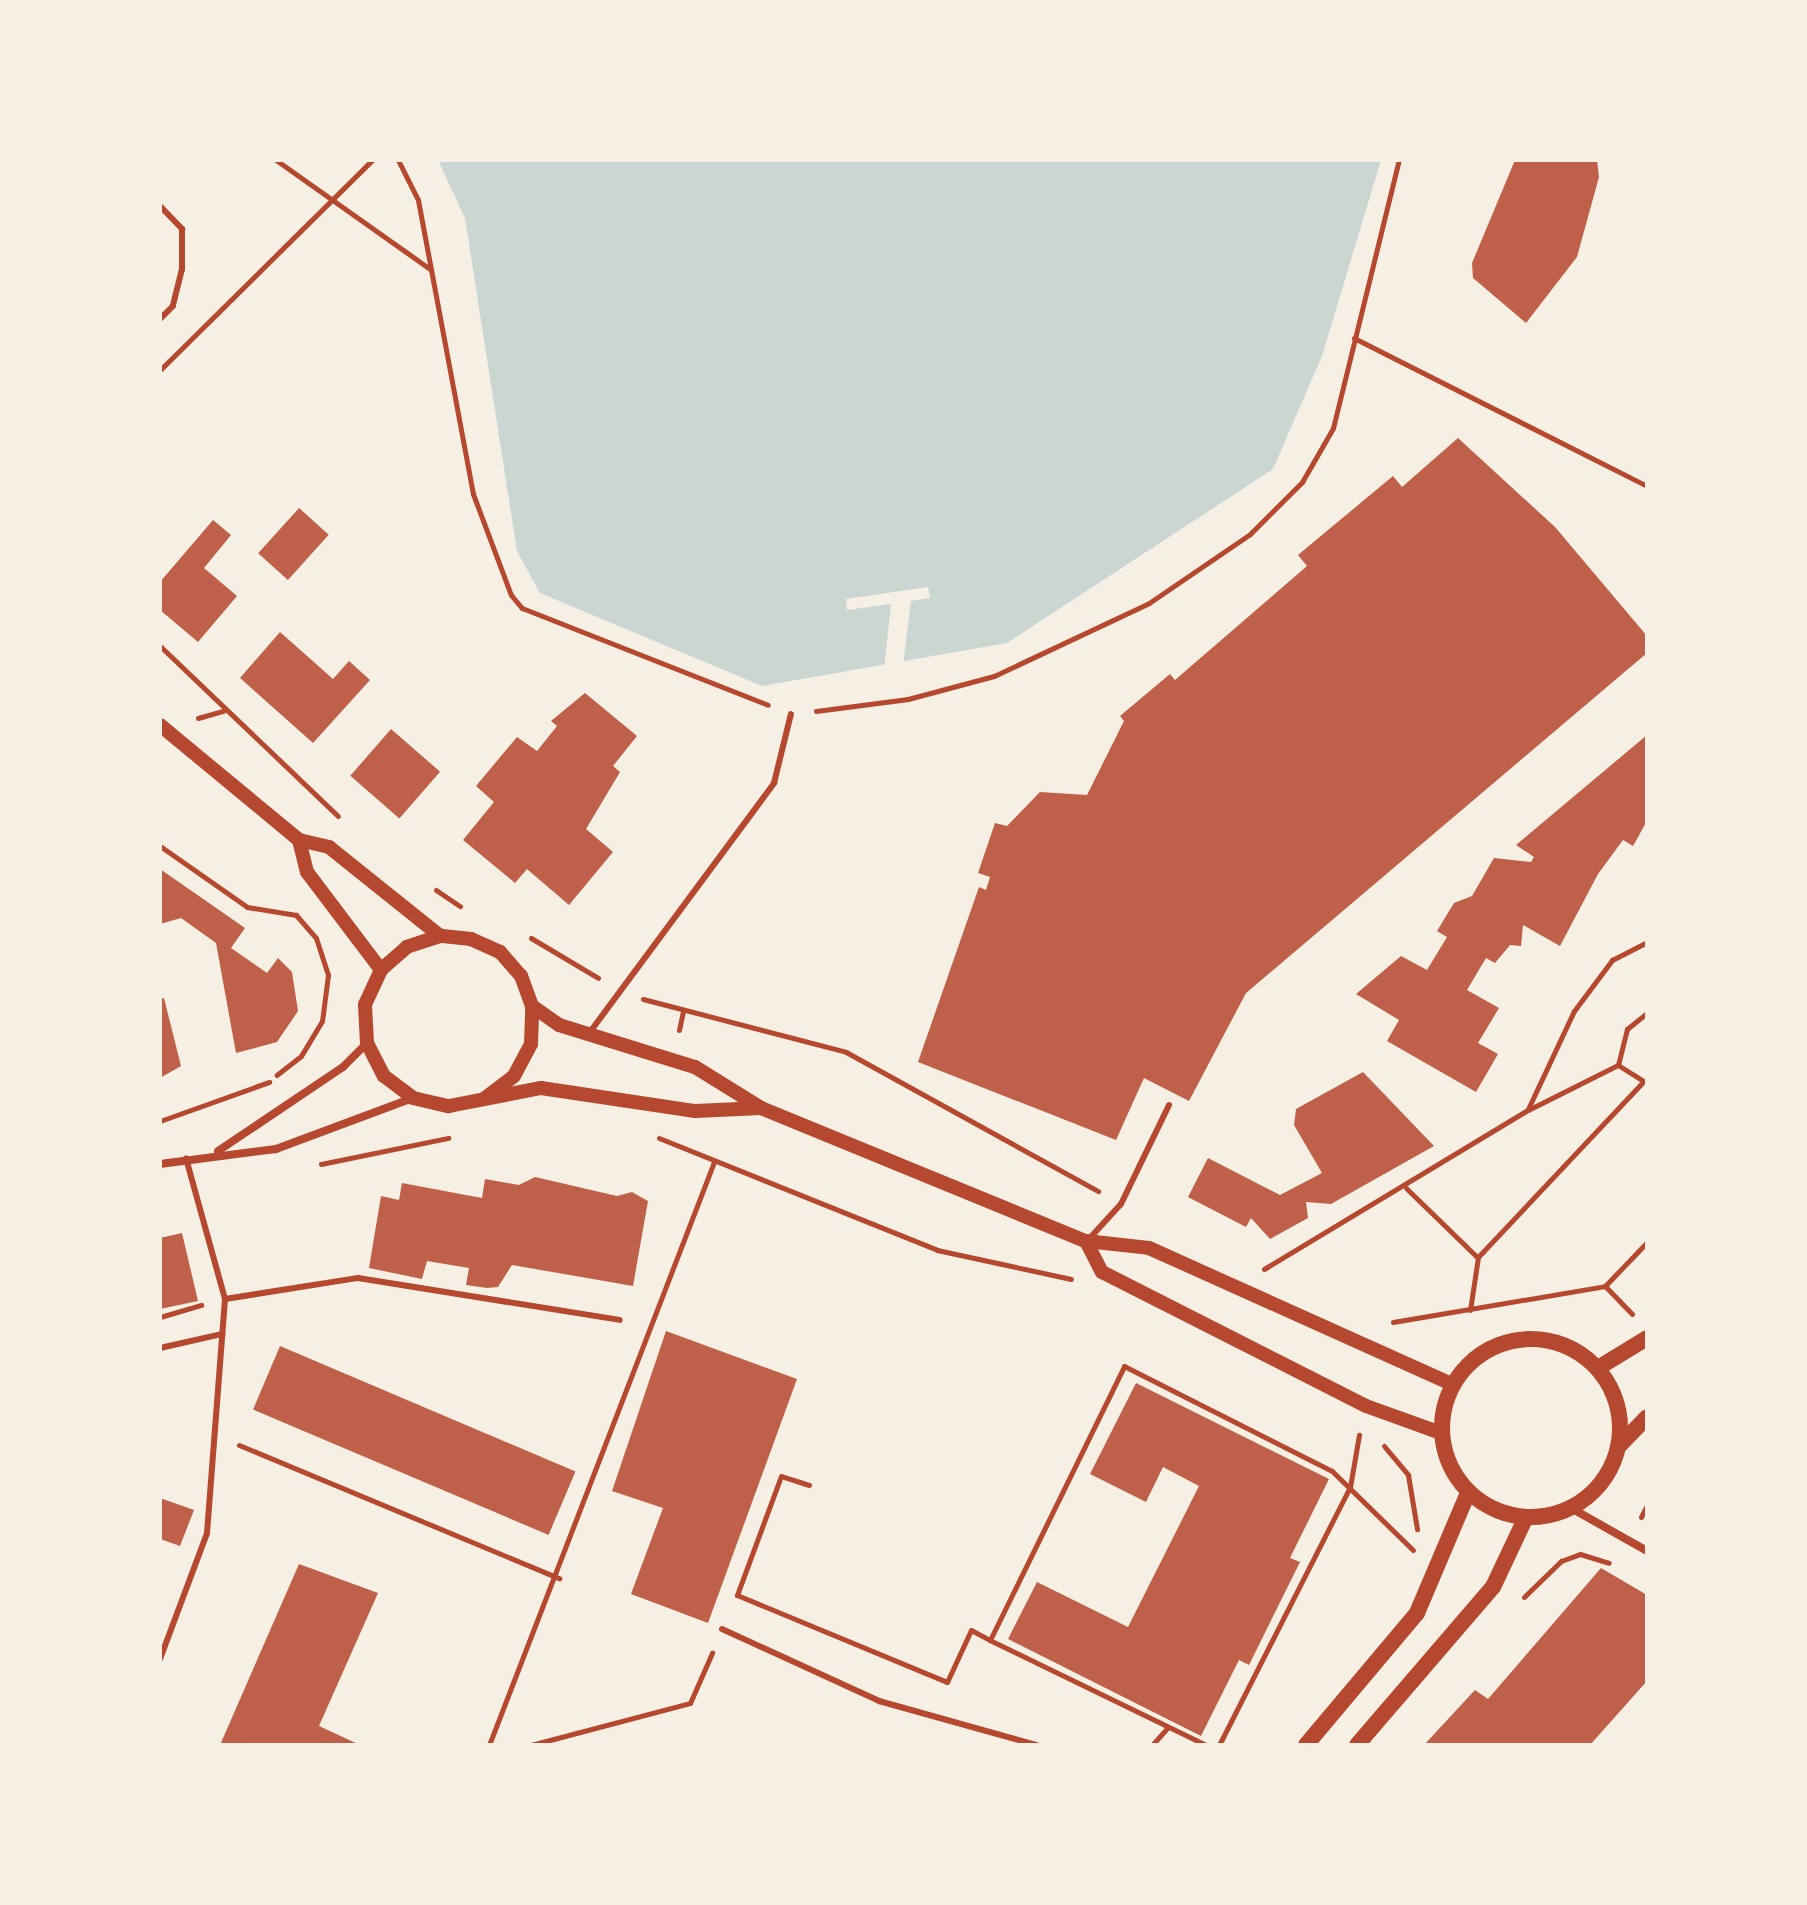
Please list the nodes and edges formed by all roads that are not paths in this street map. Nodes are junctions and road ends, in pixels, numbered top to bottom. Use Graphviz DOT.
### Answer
graph roads {
  1 [pos="160,206"];
  2 [pos="160,319"];
  3 [pos="791,714"];
  4 [pos="160,725"];
  5 [pos="299,840"];
  6 [pos="440,936"];
  7 [pos="381,970"];
  8 [pos="532,1006"];
  9 [pos="588,1035"];
  10 [pos="367,1043"];
  11 [pos="413,1098"];
  12 [pos="485,1098"];
  13 [pos="1169,1105"];
  14 [pos="761,1108"];
  15 [pos="218,1151"];
  16 [pos="186,1158"];
  17 [pos="160,1164"];
  18 [pos="1086,1241"];
  19 [pos="225,1299"];
  20 [pos="620,1320"];
  21 [pos="222,1334"];
  22 [pos="1647,1338"];
  23 [pos="160,1348"];
  24 [pos="1598,1368"];
  25 [pos="1452,1384"];
  26 [pos="1647,1417"];
  27 [pos="1441,1433"];
  28 [pos="1619,1446"];
  29 [pos="1468,1493"];
  30 [pos="1571,1508"];
  31 [pos="1526,1517"];
  32 [pos="1647,1551"];
  33 [pos="722,1629"];
  34 [pos="160,1659"];
  35 [pos="1037,1745"];
  36 [pos="1306,1745"];
  37 [pos="1357,1745"];
  1 -- 2 [label="lane"];
  3 -- 9 [label="lane"];
  4 -- 5 [label="street"];
  5 -- 6 [label="street"];
  5 -- 7 [label="street"];
  6 -- 7 [label="street"];
  6 -- 8 [label="street"];
  7 -- 10 [label="street"];
  8 -- 9 [label="street"];
  8 -- 12 [label="street"];
  9 -- 14 [label="street"];
  10 -- 11 [label="street"];
  10 -- 15 [label="street"];
  11 -- 12 [label="street"];
  11 -- 15 [label="street"];
  12 -- 14 [label="street"];
  13 -- 18 [label="lane"];
  14 -- 18 [label="street"];
  15 -- 16 [label="street"];
  16 -- 17 [label="street"];
  16 -- 19 [label="lane"];
  18 -- 25 [label="street"];
  18 -- 27 [label="street"];
  19 -- 20 [label="lane"];
  19 -- 21 [label="lane"];
  21 -- 23 [label="lane"];
  21 -- 34 [label="lane"];
  22 -- 24 [label="main road"];
  24 -- 25 [label="main road"];
  24 -- 28 [label="main road"];
  25 -- 27 [label="main road"];
  26 -- 28 [label="main road"];
  27 -- 29 [label="main road"];
  28 -- 30 [label="main road"];
  29 -- 31 [label="main road"];
  29 -- 36 [label="main road"];
  30 -- 31 [label="main road"];
  30 -- 32 [label="street"];
  31 -- 37 [label="main road"];
  33 -- 35 [label="lane"];
}
